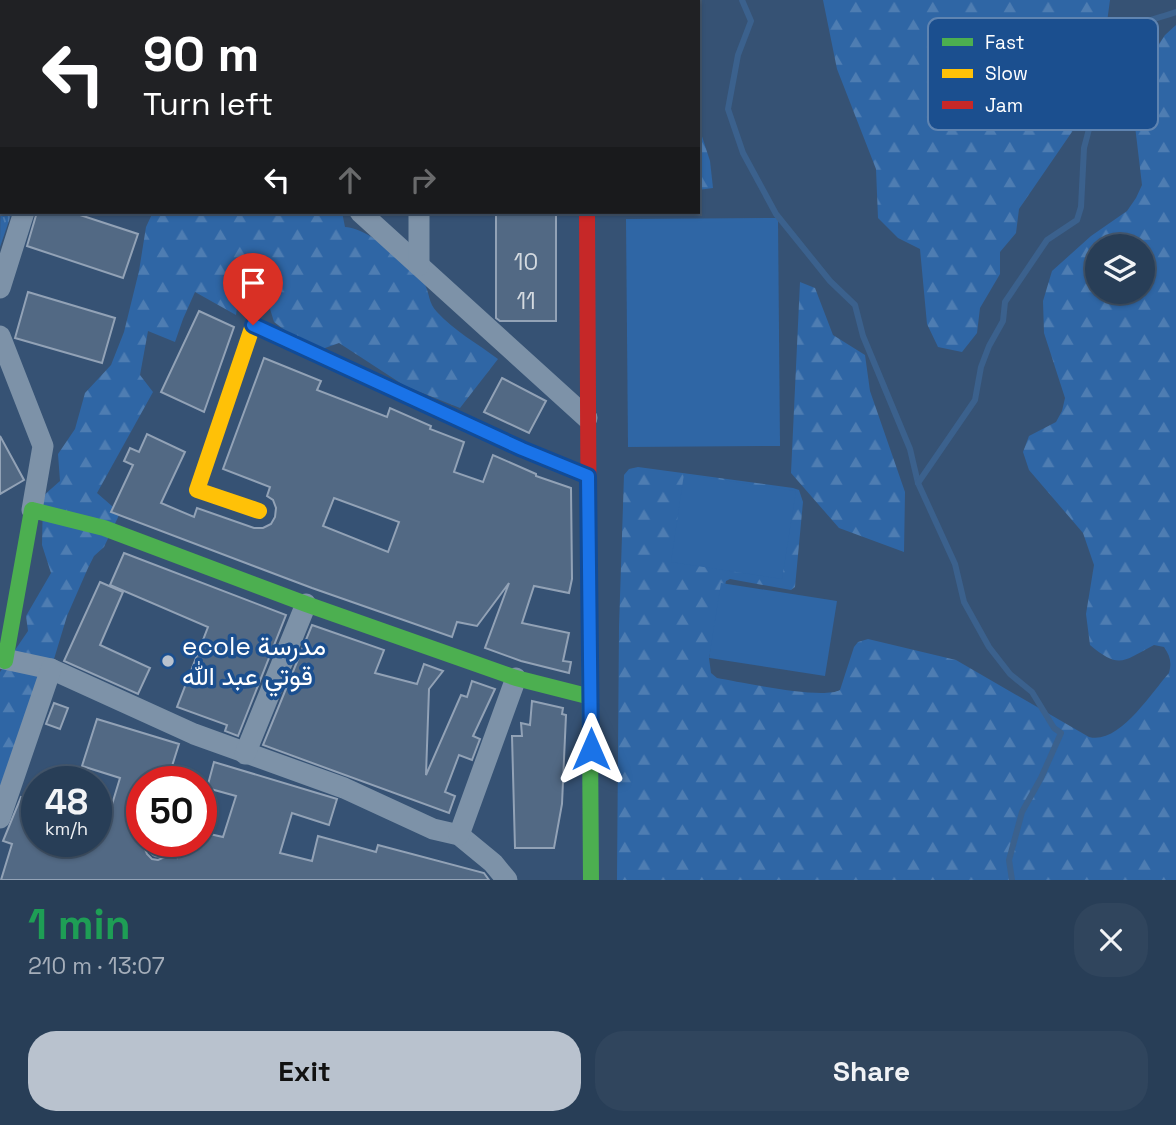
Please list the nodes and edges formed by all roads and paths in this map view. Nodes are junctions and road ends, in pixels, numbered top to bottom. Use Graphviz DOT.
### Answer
graph roads {
  1 [pos="23,214"];
  2 [pos="362,214"];
  3 [pos="419,214"];
  4 [pos="587,214"];
  5 [pos="419,265"];
  6 [pos="0,288"];
  7 [pos="0,336"];
  8 [pos="587,418"];
  9 [pos="588,476"];
  10 [pos="32,510"];
  11 [pos="259,510"];
  12 [pos="306,604"];
  13 [pos="2,661"];
  14 [pos="51,669"];
  15 [pos="516,678"];
  16 [pos="591,697"];
  17 [pos="245,754"];
  18 [pos="0,818"];
  19 [pos="459,835"];
  20 [pos="507,880"];
  21 [pos="592,880"];
  1 -- 6 [label="street"];
  2 -- 5 [label="street"];
  3 -- 5 [label="street"];
  4 -- 8 [label="street"];
  5 -- 8 [label="street"];
  7 -- 10 [label="street"];
  8 -- 9 [label="street"];
  9 -- 11 [label="street"];
  9 -- 16 [label="street"];
  10 -- 12 [label="street"];
  10 -- 13 [label="street"];
  12 -- 15 [label="street"];
  12 -- 17 [label="street"];
  13 -- 14 [label="street"];
  14 -- 17 [label="street"];
  14 -- 18 [label="street"];
  15 -- 16 [label="street"];
  15 -- 19 [label="street"];
  16 -- 21 [label="street"];
  17 -- 19 [label="street"];
  19 -- 20 [label="street"];
}
